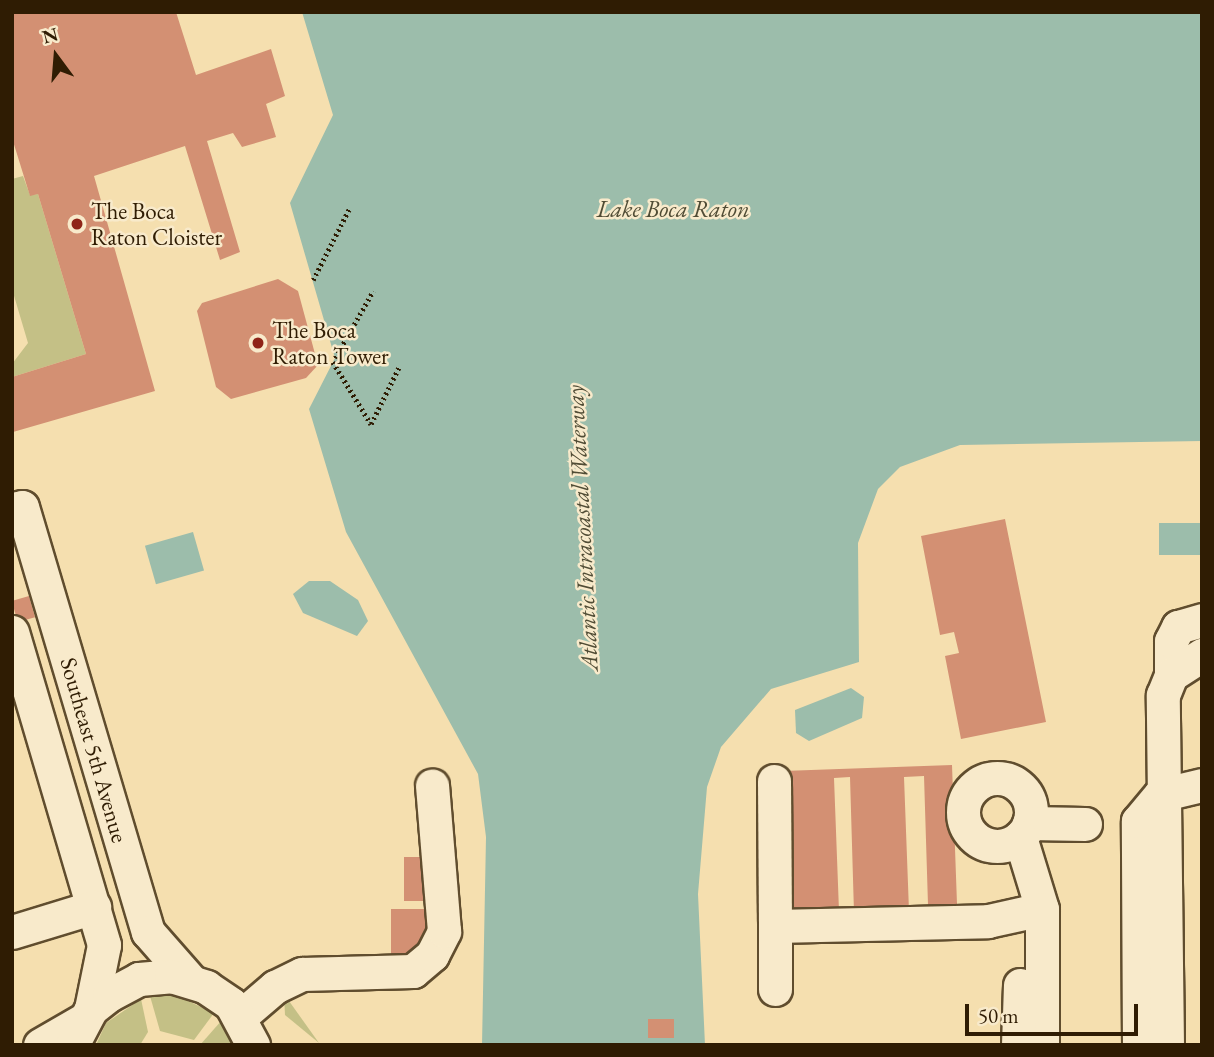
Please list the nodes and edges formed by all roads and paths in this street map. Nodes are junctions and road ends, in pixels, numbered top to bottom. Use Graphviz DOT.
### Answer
graph roads {
  1 [pos="349,209"];
  2 [pos="313,280"];
  3 [pos="373,291"];
  4 [pos="398,368"];
  5 [pos="17,508"];
  6 [pos="1202,620"];
  7 [pos="12,632"];
  8 [pos="1202,655"];
  9 [pos="1171,675"];
  10 [pos="774,781"];
  11 [pos="432,785"];
  12 [pos="1202,785"];
  13 [pos="1160,795"];
  14 [pos="1085,824"];
  15 [pos="94,907"];
  16 [pos="1031,912"];
  17 [pos="775,926"];
  18 [pos="12,932"];
  19 [pos="190,980"];
  20 [pos="1153,984"];
  21 [pos="775,989"];
  22 [pos="83,1024"];
  23 [pos="252,1037"];
  24 [pos="40,1045"];
  25 [pos="1018,1045"];
  26 [pos="1042,1045"];
  27 [pos="1139,1045"];
  28 [pos="1167,1045"];
  1 -- 2 [label="path"];
  3 -- 4 [label="path"];
  5 -- 19 [label="street, Southeast 5th Avenue"];
  6 -- 9 [label="street"];
  7 -- 15 [label="street, Southeast 5th Avenue"];
  8 -- 9 [label="street"];
  9 -- 13 [label="street"];
  10 -- 17 [label="street"];
  11 -- 23 [label="street"];
  12 -- 13 [label="street"];
  13 -- 20 [label="street"];
  14 -- 16 [label="street"];
  15 -- 18 [label="street"];
  15 -- 22 [label="street, Southeast 5th Avenue"];
  16 -- 17 [label="street"];
  16 -- 25 [label="street"];
  16 -- 26 [label="street"];
  17 -- 21 [label="street"];
  19 -- 22 [label="street"];
  19 -- 23 [label="street, Southeast 5th Avenue"];
  20 -- 27 [label="street"];
  20 -- 28 [label="street"];
  22 -- 24 [label="street"];
}
